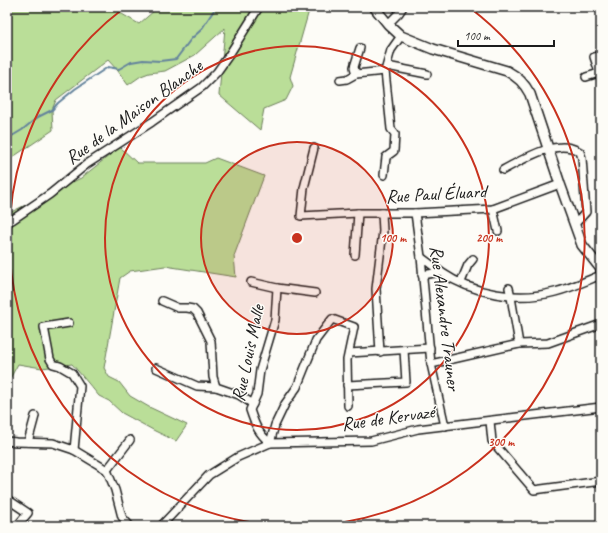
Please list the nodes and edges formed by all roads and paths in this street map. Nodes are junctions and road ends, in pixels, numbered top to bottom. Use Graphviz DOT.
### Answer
graph roads {
  1 [pos="259,7"];
  2 [pos="374,7"];
  3 [pos="403,7"];
  4 [pos="388,24"];
  5 [pos="401,36"];
  6 [pos="360,48"];
  7 [pos="601,55"];
  8 [pos="599,68"];
  9 [pos="386,69"];
  10 [pos="356,74"];
  11 [pos="427,74"];
  12 [pos="586,77"];
  13 [pos="340,80"];
  14 [pos="314,148"];
  15 [pos="548,149"];
  16 [pos="503,170"];
  17 [pos="384,175"];
  18 [pos="560,184"];
  19 [pos="493,209"];
  20 [pos="358,213"];
  21 [pos="382,213"];
  22 [pos="415,213"];
  23 [pos="7,222"];
  24 [pos="575,224"];
  25 [pos="498,231"];
  26 [pos="355,255"];
  27 [pos="421,257"];
  28 [pos="473,259"];
  29 [pos="601,269"];
  30 [pos="440,272"];
  31 [pos="601,274"];
  32 [pos="422,275"];
  33 [pos="251,282"];
  34 [pos="461,282"];
  35 [pos="277,288"];
  36 [pos="509,288"];
  37 [pos="315,292"];
  38 [pos="511,297"];
  39 [pos="162,301"];
  40 [pos="69,323"];
  41 [pos="601,324"];
  42 [pos="519,344"];
  43 [pos="430,348"];
  44 [pos="404,350"];
  45 [pos="380,352"];
  46 [pos="349,353"];
  47 [pos="431,364"];
  48 [pos="156,368"];
  49 [pos="347,386"];
  50 [pos="216,387"];
  51 [pos="253,404"];
  52 [pos="348,406"];
  53 [pos="601,407"];
  54 [pos="35,416"];
  55 [pos="490,421"];
  56 [pos="445,426"];
  57 [pos="7,440"];
  58 [pos="130,440"];
  59 [pos="28,442"];
  60 [pos="270,443"];
  61 [pos="74,450"];
  62 [pos="106,470"];
  63 [pos="601,481"];
  64 [pos="7,499"];
  65 [pos="17,526"];
  66 [pos="130,526"];
  67 [pos="161,526"];
  1 -- 23 [label="street, Rue de la Maison Blanche"];
  2 -- 4 [label="street"];
  3 -- 4 [label="street"];
  4 -- 5 [label="street"];
  5 -- 9 [label="street"];
  5 -- 15 [label="street"];
  6 -- 10 [label="street"];
  7 -- 8 [label="street"];
  8 -- 12 [label="street"];
  9 -- 10 [label="street"];
  9 -- 11 [label="street"];
  9 -- 17 [label="street"];
  10 -- 13 [label="street"];
  14 -- 20 [label="street, Rue Paul Éluard"];
  15 -- 16 [label="street"];
  15 -- 18 [label="street"];
  15 -- 24 [label="street"];
  18 -- 19 [label="street, Rue Paul Éluard"];
  18 -- 24 [label="street"];
  19 -- 22 [label="street, Rue Paul Éluard"];
  19 -- 25 [label="street"];
  20 -- 21 [label="street, Rue Paul Éluard"];
  20 -- 26 [label="street"];
  21 -- 22 [label="street, Rue Paul Éluard"];
  21 -- 45 [label="street"];
  22 -- 27 [label="street, Rue Alexandre Trauner"];
  24 -- 29 [label="street"];
  27 -- 30 [label="street"];
  27 -- 32 [label="street, Rue Alexandre Trauner"];
  28 -- 34 [label="street"];
  30 -- 32 [label="street"];
  30 -- 34 [label="street"];
  31 -- 38 [label="street"];
  32 -- 43 [label="street, Rue Alexandre Trauner"];
  33 -- 35 [label="street, Rue Louis Malle"];
  34 -- 38 [label="street"];
  35 -- 37 [label="street, Rue Louis Malle"];
  35 -- 51 [label="street, Rue Louis Malle"];
  36 -- 38 [label="street"];
  38 -- 42 [label="street"];
  39 -- 50 [label="street"];
  40 -- 61 [label="street"];
  41 -- 42 [label="street"];
  42 -- 47 [label="street"];
  43 -- 44 [label="street"];
  43 -- 47 [label="street, Rue Alexandre Trauner"];
  44 -- 45 [label="street"];
  44 -- 49 [label="street"];
  45 -- 46 [label="street"];
  46 -- 49 [label="street"];
  46 -- 60 [label="street"];
  47 -- 56 [label="street, Rue Alexandre Trauner"];
  48 -- 50 [label="street"];
  49 -- 52 [label="street"];
  50 -- 51 [label="street"];
  51 -- 60 [label="street, Rue Louis Malle"];
  53 -- 55 [label="street, Rue de Kervazé"];
  54 -- 59 [label="street"];
  55 -- 56 [label="street, Rue de Kervazé"];
  55 -- 63 [label="street"];
  56 -- 60 [label="street, Rue de Kervazé"];
  57 -- 59 [label="street"];
  58 -- 62 [label="street"];
  59 -- 61 [label="street"];
  60 -- 67 [label="street"];
  61 -- 62 [label="street"];
  62 -- 66 [label="street"];
  64 -- 65 [label="street"];
}
